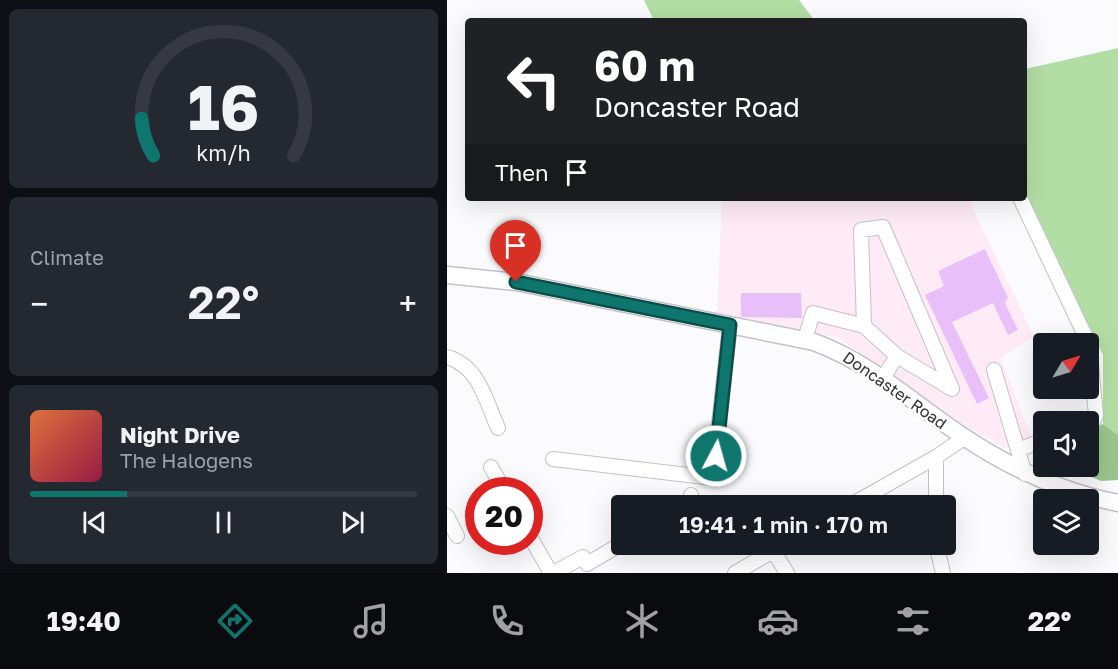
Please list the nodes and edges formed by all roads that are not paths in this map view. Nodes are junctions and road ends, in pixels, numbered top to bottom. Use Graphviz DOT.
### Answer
graph roads {
  1 [pos="1021,201"];
  2 [pos="447,275"];
  3 [pos="730,325"];
  4 [pos="864,326"];
  5 [pos="1084,333"];
  6 [pos="805,339"];
  7 [pos="897,356"];
  8 [pos="447,357"];
  9 [pos="994,370"];
  10 [pos="883,378"];
  11 [pos="498,428"];
  12 [pos="964,438"];
  13 [pos="1033,444"];
  14 [pos="1018,450"];
  15 [pos="936,457"];
  16 [pos="553,459"];
  17 [pos="491,467"];
  18 [pos="1025,474"];
  19 [pos="497,477"];
  20 [pos="869,495"];
  21 [pos="936,495"];
  22 [pos="1118,503"];
  23 [pos="447,516"];
  24 [pos="457,536"];
  25 [pos="611,549"];
  26 [pos="541,555"];
  27 [pos="767,555"];
  28 [pos="782,555"];
  29 [pos="939,555"];
  30 [pos="585,561"];
  31 [pos="552,573"];
  32 [pos="735,573"];
  33 [pos="787,573"];
  34 [pos="943,573"];
  1 -- 5 [label="street"];
  2 -- 3 [label="main road, Doncaster Road"];
  3 -- 6 [label="main road, Doncaster Road"];
  3 -- 16 [label="street"];
  4 -- 6 [label="street"];
  4 -- 7 [label="street"];
  4 -- 7 [label="street"];
  6 -- 10 [label="main road, Doncaster Road"];
  7 -- 10 [label="street"];
  8 -- 11 [label="street"];
  9 -- 14 [label="street"];
  10 -- 12 [label="main road, Doncaster Road"];
  12 -- 15 [label="street"];
  12 -- 18 [label="main road, Doncaster Road"];
  13 -- 14 [label="street"];
  14 -- 18 [label="street"];
  15 -- 20 [label="street"];
  15 -- 21 [label="street"];
  17 -- 19 [label="street"];
  18 -- 22 [label="main road, Doncaster Road"];
  23 -- 24 [label="street"];
  25 -- 30 [label="street"];
  26 -- 31 [label="street"];
  27 -- 32 [label="street"];
  28 -- 33 [label="street"];
  29 -- 34 [label="street"];
  30 -- 31 [label="street"];
}
